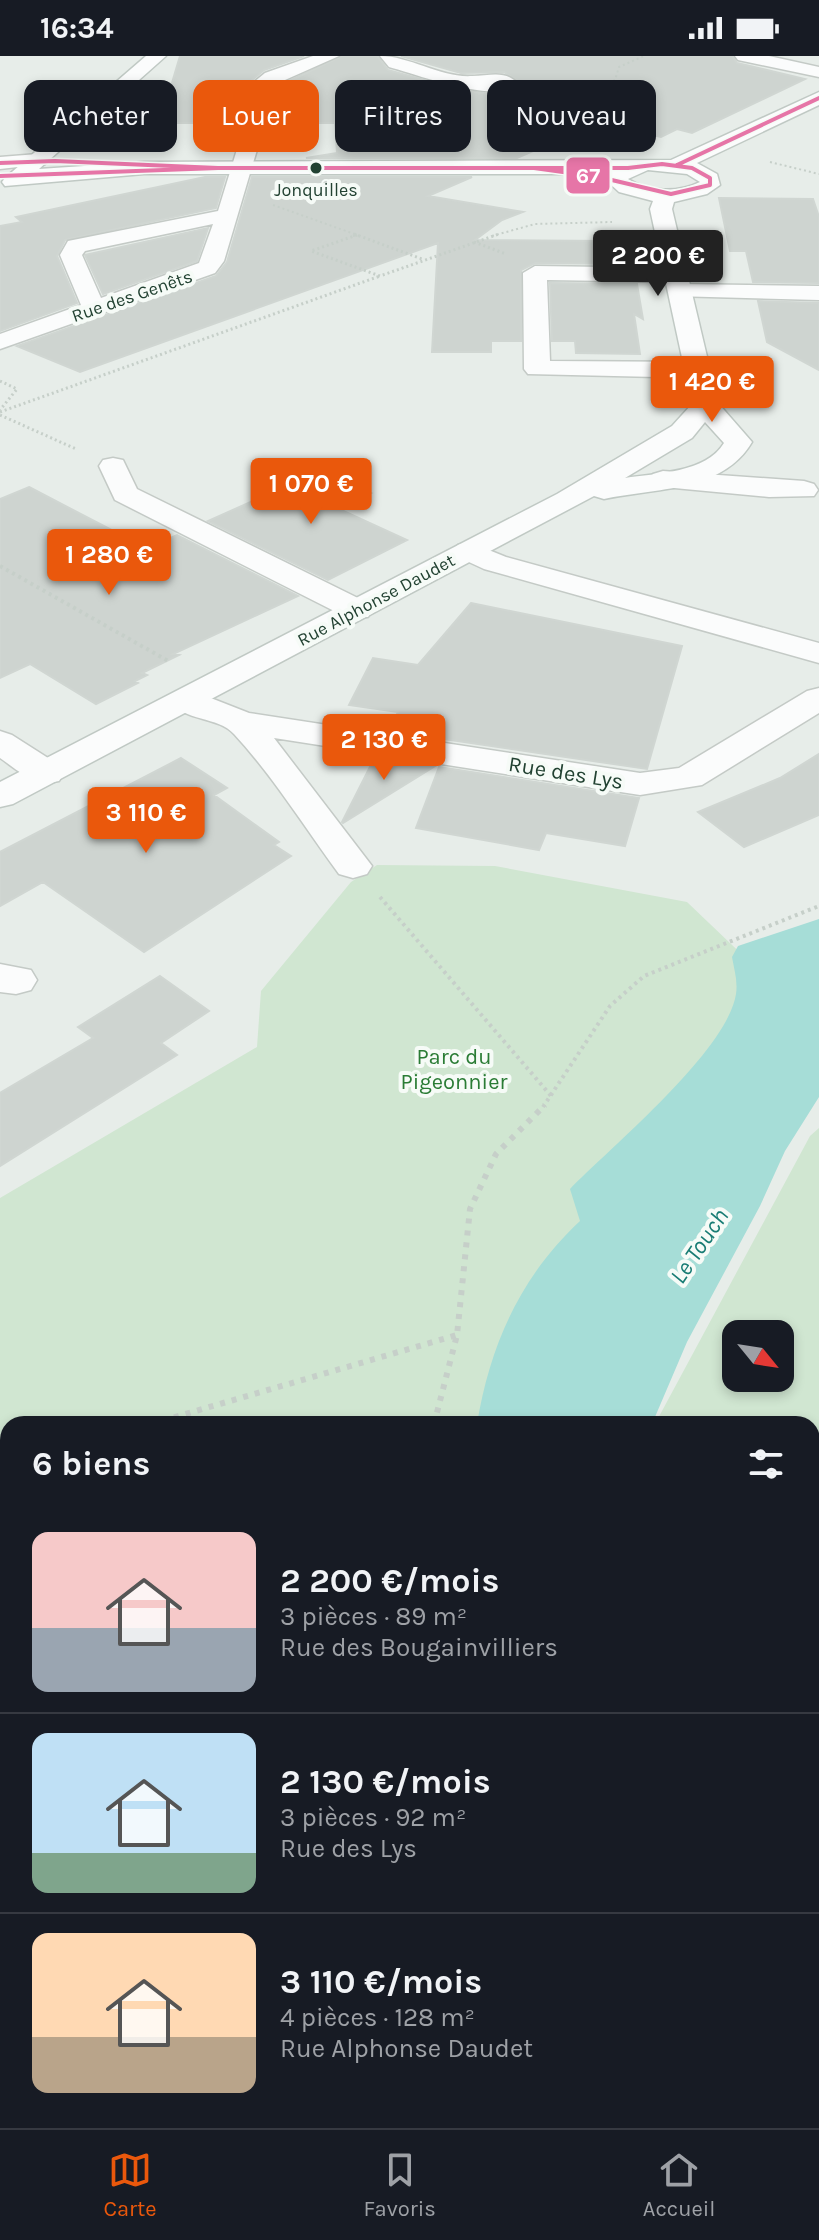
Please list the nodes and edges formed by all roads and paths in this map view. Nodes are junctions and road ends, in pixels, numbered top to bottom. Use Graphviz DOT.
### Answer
graph roads {
  1 [pos="157,56"];
  2 [pos="330,56"];
  3 [pos="389,56"];
  4 [pos="644,56"];
  5 [pos="744,56"];
  6 [pos="819,72"];
  7 [pos="129,80"];
  8 [pos="615,80"];
  9 [pos="476,81"];
  10 [pos="819,98"];
  11 [pos="47,152"];
  12 [pos="69,152"];
  13 [pos="38,160"];
  14 [pos="0,163"];
  15 [pos="90,165"];
  16 [pos="677,165"];
  17 [pos="240,168"];
  18 [pos="622,174"];
  19 [pos="10,176"];
  20 [pos="0,191"];
  21 [pos="233,191"];
  22 [pos="666,195"];
  23 [pos="225,217"];
  24 [pos="617,221"];
  25 [pos="357,235"];
  26 [pos="423,259"];
  27 [pos="380,276"];
  28 [pos="679,283"];
  29 [pos="819,293"];
  30 [pos="103,307"];
  31 [pos="0,342"];
  32 [pos="700,370"];
  33 [pos="0,381"];
  34 [pos="705,405"];
  35 [pos="0,412"];
  36 [pos="655,450"];
  37 [pos="745,453"];
  38 [pos="113,466"];
  39 [pos="663,480"];
  40 [pos="812,493"];
  41 [pos="567,500"];
  42 [pos="469,551"];
  43 [pos="0,566"];
  44 [pos="357,610"];
  45 [pos="819,653"];
  46 [pos="199,692"];
  47 [pos="819,698"];
  48 [pos="244,723"];
  49 [pos="0,742"];
  50 [pos="46,773"];
  51 [pos="0,796"];
  52 [pos="353,866"];
  53 [pos="819,906"];
  54 [pos="552,1097"];
  55 [pos="457,1335"];
  56 [pos="179,1416"];
  57 [pos="436,1416"];
  1 -- 7 [label="street"];
  2 -- 17 [label="street, Rue des Genêts"];
  3 -- 9 [label="street"];
  4 -- 8 [label="path"];
  5 -- 6 [label="street"];
  10 -- 16 [label="street"];
  11 -- 13 [label="street"];
  12 -- 15 [label="street"];
  13 -- 14 [label="street"];
  13 -- 15 [label="street"];
  13 -- 19 [label="street"];
  15 -- 17 [label="street"];
  15 -- 19 [label="street"];
  16 -- 18 [label="street"];
  16 -- 22 [label="street"];
  17 -- 18 [label="street"];
  17 -- 21 [label="street, Rue des Genêts"];
  18 -- 22 [label="street"];
  19 -- 20 [label="street"];
  21 -- 23 [label="street, Rue des Genêts"];
  21 -- 25 [label="path"];
  22 -- 28 [label="street"];
  23 -- 30 [label="street, Rue des Genêts"];
  23 -- 30 [label="street"];
  24 -- 26 [label="path"];
  25 -- 26 [label="path"];
  25 -- 27 [label="path"];
  26 -- 27 [label="path"];
  27 -- 35 [label="path"];
  28 -- 29 [label="street"];
  28 -- 32 [label="street"];
  28 -- 32 [label="street"];
  30 -- 31 [label="street, Rue des Genêts"];
  32 -- 34 [label="street"];
  33 -- 35 [label="path"];
  34 -- 36 [label="street"];
  34 -- 37 [label="street"];
  35 -- 38 [label="path"];
  36 -- 37 [label="street, Rue Alphonse Daudet"];
  36 -- 41 [label="street, Rue Alphonse Daudet"];
  37 -- 39 [label="street"];
  37 -- 40 [label="street"];
  38 -- 44 [label="street"];
  39 -- 40 [label="street"];
  39 -- 41 [label="street"];
  41 -- 42 [label="street, Rue Alphonse Daudet"];
  42 -- 44 [label="street, Rue Alphonse Daudet"];
  42 -- 45 [label="street"];
  43 -- 46 [label="path"];
  44 -- 46 [label="street, Rue Alphonse Daudet"];
  46 -- 48 [label="street, Rue des Lys"];
  46 -- 50 [label="street, Rue Alphonse Daudet"];
  47 -- 48 [label="street, Rue des Lys"];
  48 -- 52 [label="street"];
  49 -- 50 [label="street"];
  50 -- 51 [label="street, Rue Alphonse Daudet"];
  52 -- 54 [label="path"];
  53 -- 54 [label="path"];
  54 -- 55 [label="path"];
  55 -- 56 [label="path"];
  55 -- 57 [label="path"];
}
